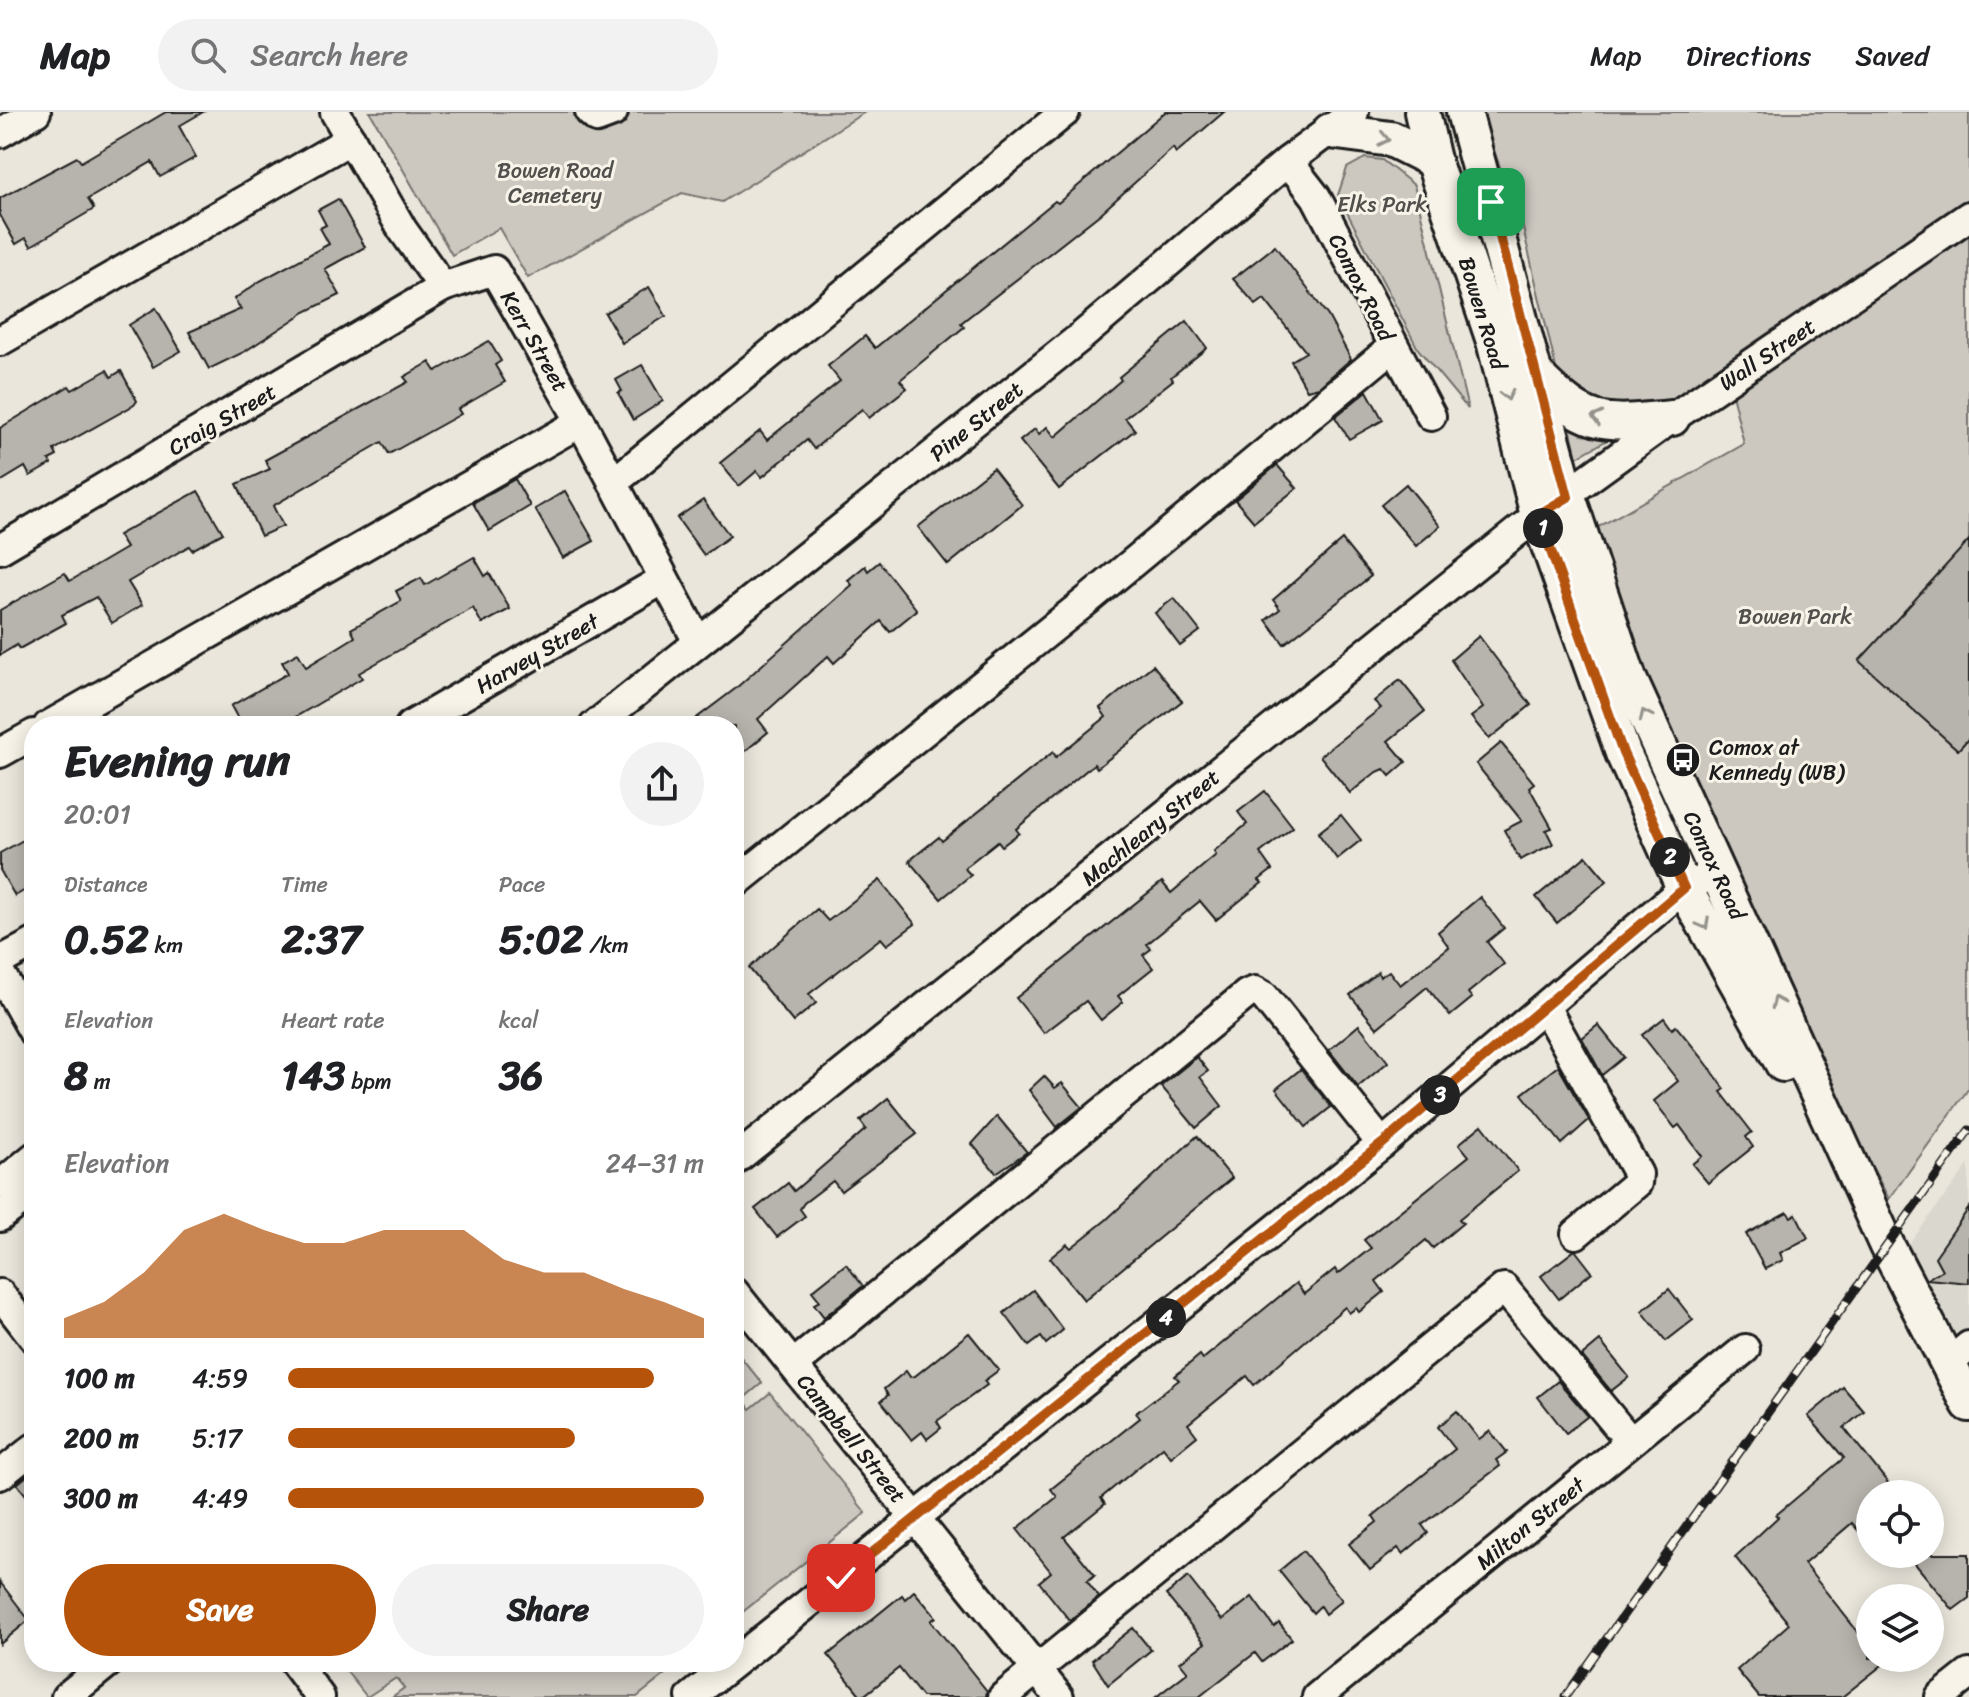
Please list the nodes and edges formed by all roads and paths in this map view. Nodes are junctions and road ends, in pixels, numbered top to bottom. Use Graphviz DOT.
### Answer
graph roads {
  1 [pos="36,112"];
  2 [pos="335,112"];
  3 [pos="590,112"];
  4 [pos="613,112"];
  5 [pos="1065,112"];
  6 [pos="1422,112"];
  7 [pos="1464,112"];
  8 [pos="1342,122"];
  9 [pos="0,133"];
  10 [pos="351,139"];
  11 [pos="1433,160"];
  12 [pos="1288,161"];
  13 [pos="1969,216"];
  14 [pos="443,287"];
  15 [pos="0,341"];
  16 [pos="1393,347"];
  17 [pos="1536,375"];
  18 [pos="1431,416"];
  19 [pos="1672,418"];
  20 [pos="581,422"];
  21 [pos="613,483"];
  22 [pos="1568,497"];
  23 [pos="1538,515"];
  24 [pos="0,549"];
  25 [pos="664,579"];
  26 [pos="698,642"];
  27 [pos="66,716"];
  28 [pos="427,716"];
  29 [pos="606,716"];
  30 [pos="24,740"];
  31 [pos="0,753"];
  32 [pos="1719,872"];
  33 [pos="744,876"];
  34 [pos="1684,888"];
  35 [pos="24,948"];
  36 [pos="0,961"];
  37 [pos="0,973"];
  38 [pos="1545,1007"];
  39 [pos="24,1015"];
  40 [pos="1382,1144"];
  41 [pos="744,1153"];
  42 [pos="24,1165"];
  43 [pos="0,1185"];
  44 [pos="24,1199"];
  45 [pos="0,1217"];
  46 [pos="1878,1226"];
  47 [pos="1576,1234"];
  48 [pos="0,1294"];
  49 [pos="744,1304"];
  50 [pos="24,1325"];
  51 [pos="1745,1349"];
  52 [pos="1958,1355"];
  53 [pos="793,1365"];
  54 [pos="1969,1404"];
  55 [pos="1630,1441"];
  56 [pos="24,1456"];
  57 [pos="0,1475"];
  58 [pos="916,1519"];
  59 [pos="744,1655"];
  60 [pos="1037,1670"];
  61 [pos="97,1672"];
  62 [pos="301,1672"];
  63 [pos="723,1672"];
  64 [pos="1969,1674"];
  65 [pos="66,1697"];
  66 [pos="320,1697"];
  67 [pos="691,1697"];
  68 [pos="1003,1697"];
  69 [pos="1059,1697"];
  70 [pos="1317,1697"];
  71 [pos="1940,1697"];
  1 -- 9 [label="street"];
  2 -- 10 [label="street"];
  3 -- 4 [label="street"];
  5 -- 21 [label="street"];
  6 -- 11 [label="main road, Bowen Road"];
  7 -- 17 [label="main road, Bowen Road"];
  8 -- 11 [label="main road, one-way"];
  8 -- 12 [label="street, Pine Street"];
  10 -- 14 [label="street"];
  10 -- 15 [label="street"];
  11 -- 23 [label="main road, Bowen Road, one-way"];
  12 -- 16 [label="street, Comox Road"];
  12 -- 26 [label="street, Pine Street"];
  13 -- 19 [label="street, Wall Street"];
  14 -- 20 [label="street, Kerr Street"];
  14 -- 24 [label="street, Craig Street"];
  16 -- 18 [label="street, Comox Road"];
  16 -- 33 [label="street"];
  19 -- 17 [label="main road, one-way"];
  17 -- 22 [label="main road, Bowen Road"];
  19 -- 22 [label="street, Wall Street"];
  20 -- 21 [label="street, Kerr Street"];
  20 -- 27 [label="street"];
  21 -- 25 [label="street, Kerr Street"];
  22 -- 23 [label="street, Machleary Street"];
  32 -- 22 [label="main road, Comox Road, one-way"];
  23 -- 34 [label="main road, Comox Road"];
  23 -- 41 [label="street, Machleary Street"];
  25 -- 26 [label="street, Kerr Street"];
  25 -- 28 [label="street, Harvey Street"];
  26 -- 29 [label="street, Pine Street"];
  30 -- 31 [label="street"];
  32 -- 34 [label="street"];
  46 -- 32 [label="main road, Comox Road, one-way"];
  34 -- 38 [label="street"];
  34 -- 46 [label="main road, Comox Road, one-way"];
  35 -- 36 [label="street"];
  37 -- 39 [label="street"];
  38 -- 40 [label="street"];
  38 -- 47 [label="street"];
  40 -- 53 [label="street"];
  40 -- 58 [label="street"];
  42 -- 43 [label="street"];
  44 -- 45 [label="street"];
  46 -- 52 [label="main road, Comox Road"];
  48 -- 50 [label="street"];
  49 -- 53 [label="street, Campbell Street"];
  51 -- 55 [label="street, Milton Street"];
  52 -- 54 [label="main road, Comox Road"];
  53 -- 58 [label="street, Campbell Street"];
  55 -- 60 [label="street"];
  55 -- 70 [label="street, Milton Street"];
  56 -- 57 [label="street"];
  58 -- 59 [label="street"];
  58 -- 60 [label="street, Campbell Street"];
  60 -- 68 [label="street"];
  60 -- 69 [label="street, Campbell Street"];
  61 -- 65 [label="street"];
  62 -- 66 [label="street"];
  63 -- 67 [label="street"];
  64 -- 71 [label="street"];
}
